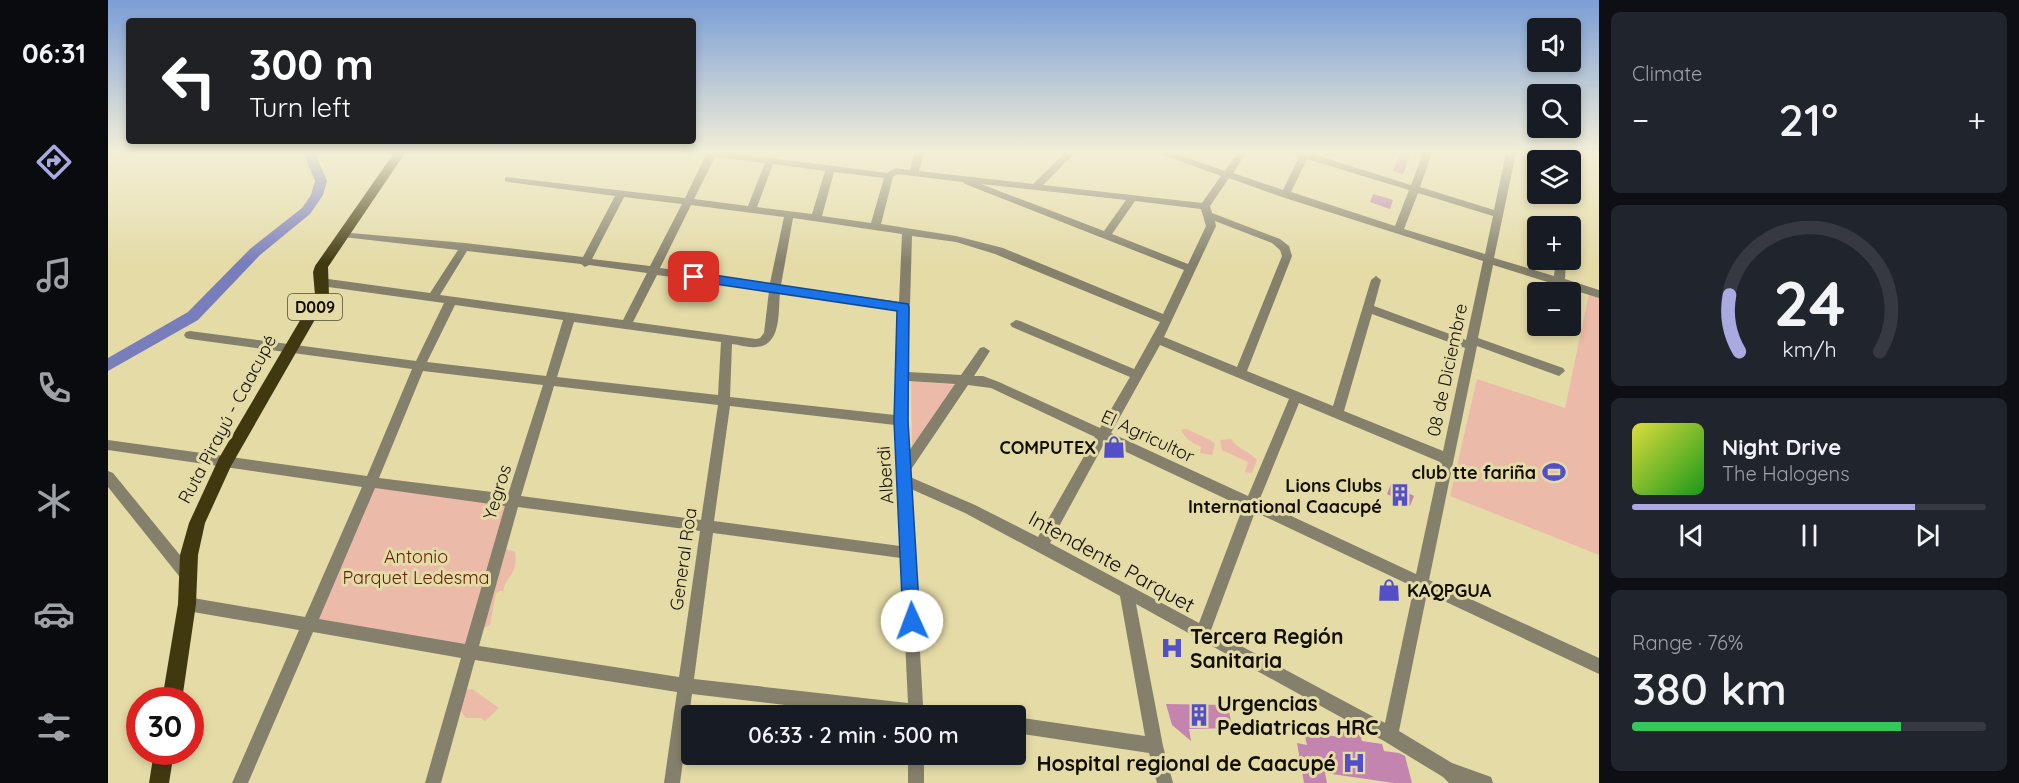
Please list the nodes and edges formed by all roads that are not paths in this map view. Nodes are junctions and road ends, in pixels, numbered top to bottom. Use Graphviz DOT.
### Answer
graph roads {
  1 [pos="374,190"];
  2 [pos="587,190"];
  3 [pos="695,190"];
  4 [pos="759,190"];
  5 [pos="824,190"];
  6 [pos="886,190"];
  7 [pos="985,190"];
  8 [pos="1067,190"];
  9 [pos="1217,190"];
  10 [pos="1269,190"];
  11 [pos="1287,190"];
  12 [pos="1414,190"];
  13 [pos="1424,190"];
  14 [pos="1503,190"];
  15 [pos="621,194"];
  16 [pos="1285,195"];
  17 [pos="1133,197"];
  18 [pos="689,202"];
  19 [pos="751,210"];
  20 [pos="1206,210"];
  21 [pos="1499,211"];
  22 [pos="789,215"];
  23 [pos="816,218"];
  24 [pos="875,227"];
  25 [pos="1398,231"];
  26 [pos="907,232"];
  27 [pos="343,234"];
  28 [pos="1107,236"];
  29 [pos="465,246"];
  30 [pos="1489,260"];
  31 [pos="585,263"];
  32 [pos="1191,269"];
  33 [pos="1560,270"];
  34 [pos="653,272"];
  35 [pos="1376,280"];
  36 [pos="321,282"];
  37 [pos="1559,282"];
  38 [pos="775,287"];
  39 [pos="1581,289"];
  40 [pos="1599,294"];
  41 [pos="434,297"];
  42 [pos="452,299"];
  43 [pos="903,308"];
  44 [pos="1368,308"];
  45 [pos="570,316"];
  46 [pos="1166,320"];
  47 [pos="1016,324"];
  48 [pos="627,325"];
  49 [pos="190,335"];
  50 [pos="728,339"];
  51 [pos="1157,339"];
  52 [pos="1471,343"];
  53 [pos="290,349"];
  54 [pos="984,351"];
  55 [pos="419,366"];
  56 [pos="1559,371"];
  57 [pos="1240,373"];
  58 [pos="1137,375"];
  59 [pos="902,376"];
  60 [pos="966,380"];
  61 [pos="550,381"];
  62 [pos="1296,396"];
  63 [pos="724,402"];
  64 [pos="1336,413"];
  65 [pos="901,421"];
  66 [pos="1103,435"];
  67 [pos="108,445"];
  68 [pos="1448,459"];
  69 [pos="225,463"];
  70 [pos="905,475"];
  71 [pos="108,477"];
  72 [pos="371,482"];
  73 [pos="513,500"];
  74 [pos="1251,504"];
  75 [pos="706,526"];
  76 [pos="1041,545"];
  77 [pos="909,554"];
  78 [pos="188,576"];
  79 [pos="1420,583"];
  80 [pos="1127,593"];
  81 [pos="187,604"];
  82 [pos="308,625"];
  83 [pos="1202,634"];
  84 [pos="470,652"];
  85 [pos="1599,666"];
  86 [pos="683,684"];
  87 [pos="174,687"];
  88 [pos="851,705"];
  89 [pos="915,705"];
  90 [pos="1026,727"];
  91 [pos="1390,735"];
  92 [pos="1155,747"];
  93 [pos="162,765"];
  94 [pos="916,765"];
  95 [pos="1454,777"];
  96 [pos="159,783"];
  97 [pos="240,783"];
  98 [pos="433,783"];
  99 [pos="672,783"];
  100 [pos="916,783"];
  101 [pos="1165,783"];
  102 [pos="1485,783"];
  1 -- 27 [label="main road, Ruta Pirayú - Caacupé / D009"];
  2 -- 15 [label="street"];
  3 -- 18 [label="street"];
  4 -- 19 [label="street"];
  5 -- 23 [label="street"];
  6 -- 24 [label="street"];
  7 -- 28 [label="street"];
  8 -- 17 [label="street"];
  9 -- 20 [label="street"];
  10 -- 16 [label="street"];
  11 -- 16 [label="street"];
  12 -- 25 [label="street"];
  13 -- 21 [label="street"];
  14 -- 21 [label="street, 08 de Diciembre"];
  15 -- 18 [label="street"];
  15 -- 31 [label="street"];
  16 -- 25 [label="street"];
  17 -- 20 [label="street"];
  17 -- 28 [label="street"];
  18 -- 19 [label="street"];
  18 -- 34 [label="street"];
  19 -- 22 [label="street"];
  20 -- 32 [label="street"];
  20 -- 57 [label="street"];
  21 -- 30 [label="street, 08 de Diciembre"];
  22 -- 23 [label="street"];
  22 -- 38 [label="street"];
  23 -- 24 [label="street"];
  24 -- 26 [label="street"];
  25 -- 30 [label="street"];
  26 -- 43 [label="street, Alberdi"];
  26 -- 46 [label="street"];
  27 -- 29 [label="street"];
  27 -- 36 [label="main road, Ruta Pirayú - Caacupé / D009"];
  28 -- 32 [label="street"];
  29 -- 31 [label="street"];
  29 -- 41 [label="street"];
  30 -- 37 [label="street"];
  30 -- 52 [label="street, 08 de Diciembre"];
  31 -- 34 [label="street"];
  32 -- 46 [label="street"];
  33 -- 37 [label="street"];
  34 -- 38 [label="street"];
  34 -- 48 [label="street"];
  35 -- 44 [label="street"];
  36 -- 41 [label="street"];
  36 -- 53 [label="main road, Ruta Pirayú - Caacupé / D009"];
  38 -- 43 [label="street"];
  38 -- 50 [label="street"];
  39 -- 40 [label="street"];
  41 -- 42 [label="street"];
  42 -- 45 [label="street"];
  42 -- 55 [label="street"];
  43 -- 59 [label="street, Alberdi"];
  44 -- 52 [label="street"];
  44 -- 64 [label="street"];
  45 -- 48 [label="street"];
  45 -- 61 [label="street, Yegros"];
  46 -- 51 [label="street"];
  47 -- 58 [label="street"];
  48 -- 50 [label="street"];
  49 -- 53 [label="street"];
  50 -- 63 [label="street, General Roa"];
  51 -- 57 [label="street"];
  51 -- 58 [label="street"];
  52 -- 56 [label="street"];
  52 -- 68 [label="street, 08 de Diciembre"];
  53 -- 55 [label="street"];
  53 -- 69 [label="main road, Ruta Pirayú - Caacupé / D009"];
  54 -- 60 [label="street"];
  55 -- 61 [label="street"];
  55 -- 72 [label="street"];
  57 -- 62 [label="street"];
  58 -- 66 [label="street"];
  59 -- 60 [label="street, El Agricultor"];
  59 -- 65 [label="street, Alberdi"];
  60 -- 66 [label="street, El Agricultor"];
  60 -- 70 [label="street"];
  61 -- 63 [label="street"];
  61 -- 73 [label="street, Yegros"];
  62 -- 64 [label="street"];
  62 -- 74 [label="street"];
  63 -- 65 [label="street"];
  63 -- 75 [label="street, General Roa"];
  64 -- 68 [label="street"];
  65 -- 70 [label="street, Alberdi"];
  66 -- 74 [label="street, El Agricultor"];
  66 -- 76 [label="street"];
  67 -- 69 [label="street"];
  68 -- 79 [label="street, 08 de Diciembre"];
  69 -- 72 [label="street"];
  69 -- 78 [label="main road, Ruta Pirayú - Caacupé / D009"];
  70 -- 76 [label="street, Intendente Parquet"];
  70 -- 77 [label="street, Alberdi"];
  71 -- 78 [label="street"];
  72 -- 73 [label="street"];
  72 -- 82 [label="street"];
  73 -- 75 [label="street"];
  73 -- 84 [label="street, Yegros"];
  74 -- 79 [label="street, El Agricultor"];
  74 -- 83 [label="street"];
  75 -- 77 [label="street"];
  75 -- 86 [label="street, General Roa"];
  76 -- 80 [label="street, Intendente Parquet"];
  77 -- 89 [label="street, Alberdi"];
  78 -- 81 [label="main road, Ruta Pirayú - Caacupé / D009"];
  79 -- 85 [label="street, El Agricultor"];
  79 -- 91 [label="street, 08 de Diciembre"];
  80 -- 83 [label="street, Intendente Parquet"];
  80 -- 92 [label="street"];
  81 -- 82 [label="street"];
  81 -- 87 [label="main road, Ruta Pirayú - Caacupé / D009"];
  82 -- 84 [label="street"];
  82 -- 97 [label="street"];
  83 -- 91 [label="street, Intendente Parquet"];
  84 -- 86 [label="street"];
  84 -- 98 [label="street, Yegros"];
  86 -- 88 [label="street"];
  86 -- 99 [label="street, General Roa"];
  90 -- 92 [label="street"];
  91 -- 95 [label="street, Intendente Parquet"];
  92 -- 101 [label="street"];
  93 -- 96 [label="main road"];
  94 -- 100 [label="street"];
  95 -- 102 [label="street, Intendente Parquet"];
}
